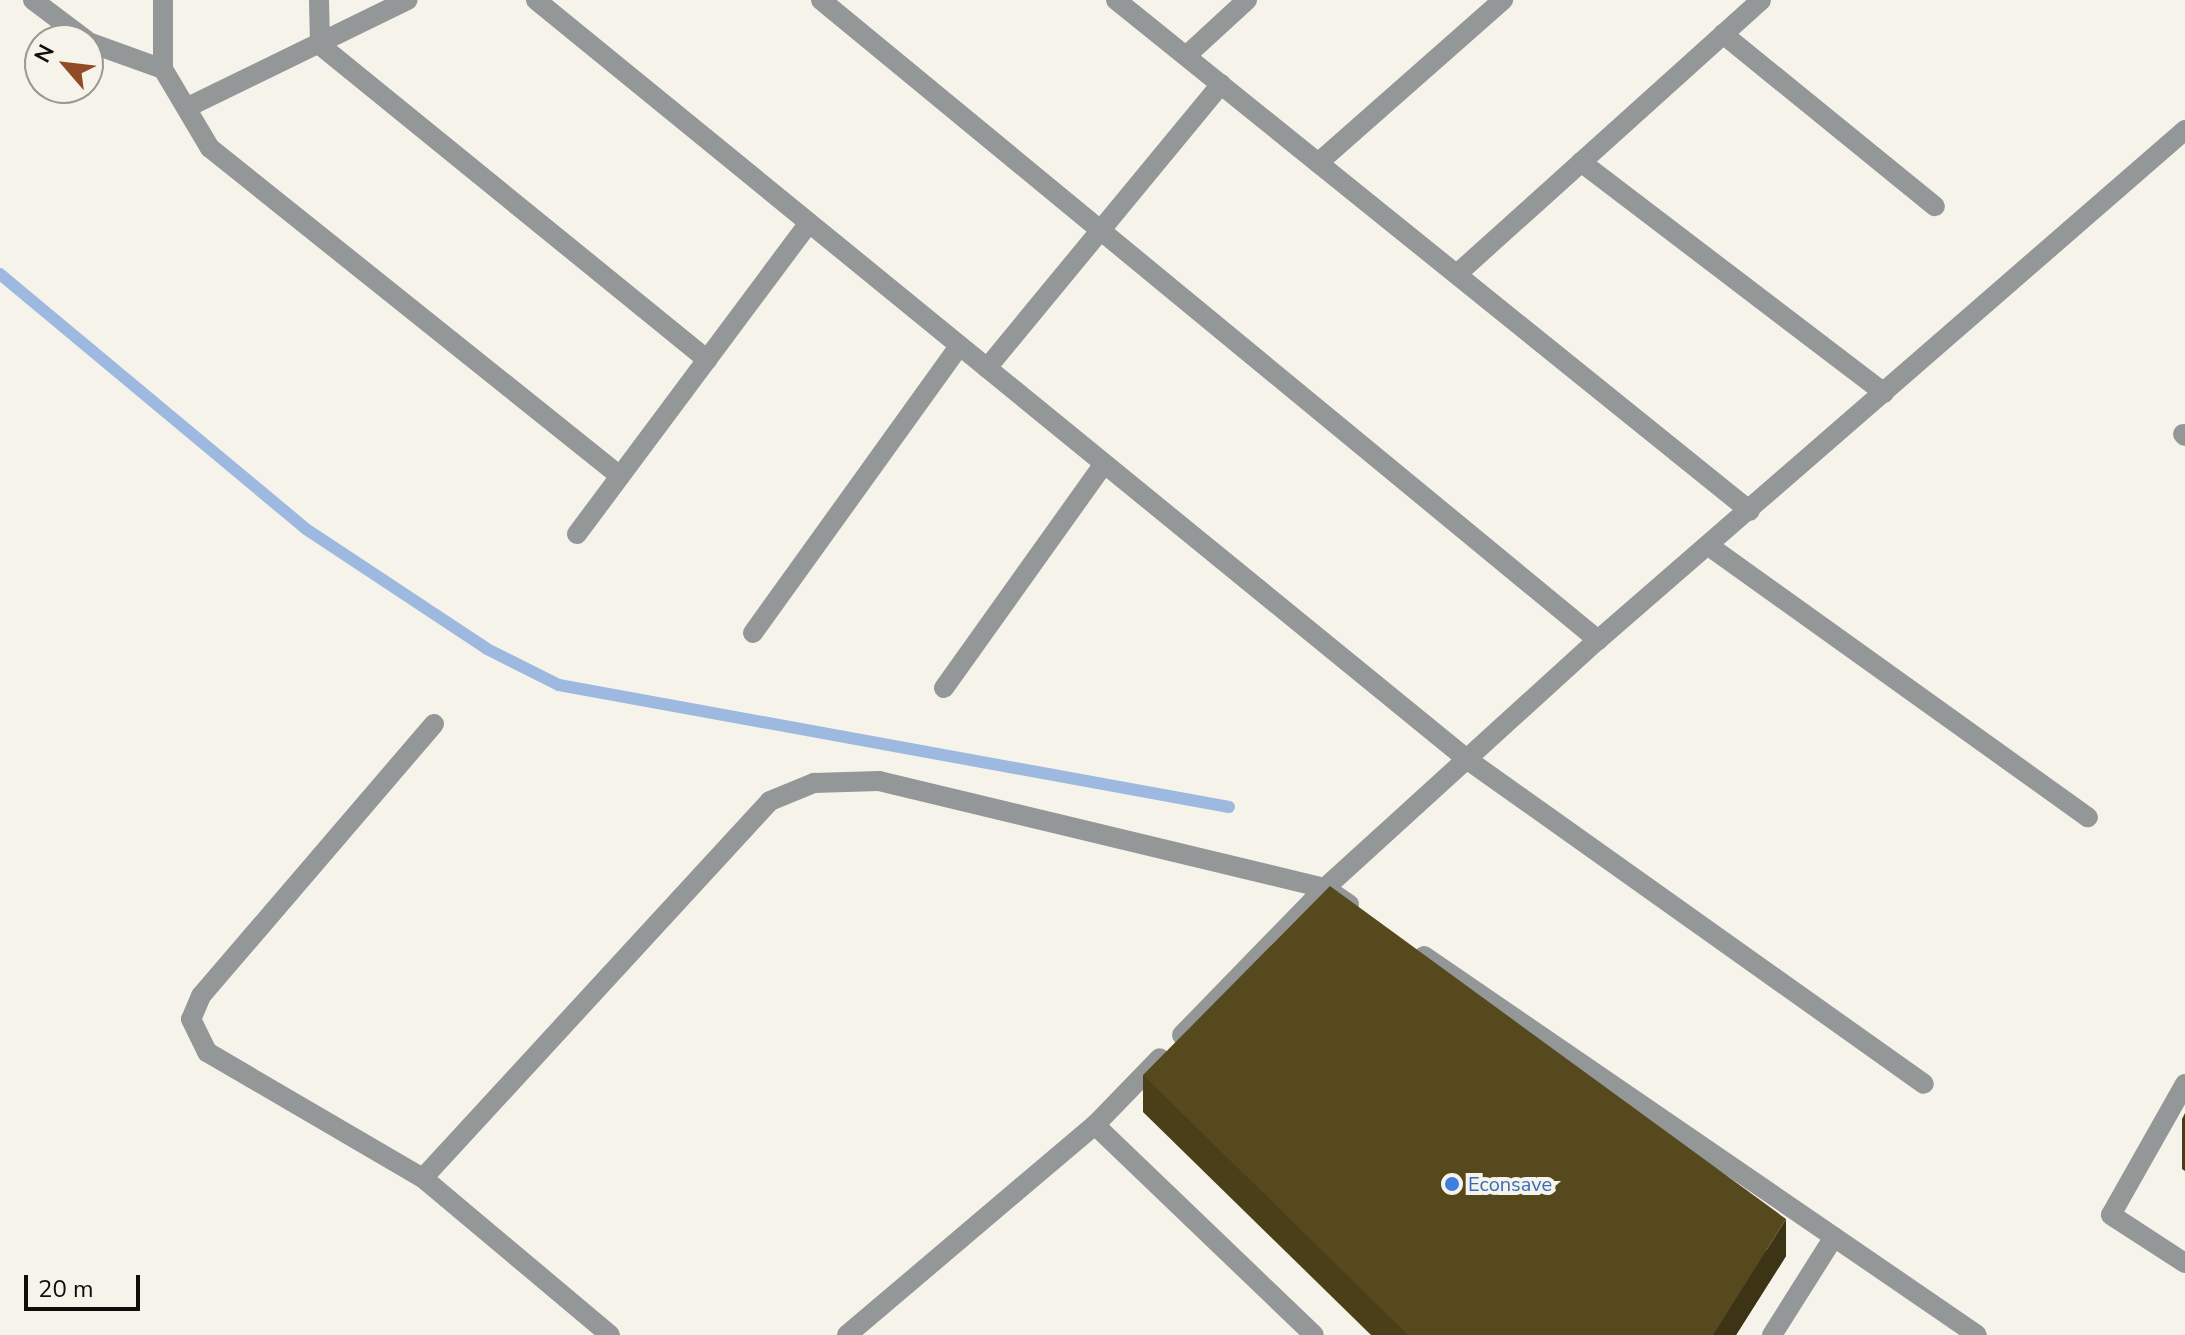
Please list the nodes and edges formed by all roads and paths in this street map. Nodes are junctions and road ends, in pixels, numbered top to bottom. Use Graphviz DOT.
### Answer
graph roads {
  1 [pos="33,0"];
  2 [pos="163,0"];
  3 [pos="319,0"];
  4 [pos="407,0"];
  5 [pos="536,0"];
  6 [pos="821,0"];
  7 [pos="1116,0"];
  8 [pos="1247,0"];
  9 [pos="1503,0"];
  10 [pos="1761,0"];
  11 [pos="65,24"];
  12 [pos="1723,34"];
  13 [pos="320,45"];
  14 [pos="104,47"];
  15 [pos="1186,56"];
  16 [pos="163,69"];
  17 [pos="1221,84"];
  18 [pos="190,106"];
  19 [pos="2185,130"];
  20 [pos="1581,162"];
  21 [pos="1318,163"];
  22 [pos="1935,206"];
  23 [pos="809,223"];
  24 [pos="1098,229"];
  25 [pos="1457,274"];
  26 [pos="959,346"];
  27 [pos="707,360"];
  28 [pos="987,368"];
  29 [pos="1884,393"];
  30 [pos="1104,464"];
  31 [pos="620,476"];
  32 [pos="1750,511"];
  33 [pos="577,534"];
  34 [pos="1709,546"];
  35 [pos="753,633"];
  36 [pos="1598,640"];
  37 [pos="944,688"];
  38 [pos="434,724"];
  39 [pos="1468,760"];
  40 [pos="2088,817"];
  41 [pos="1325,888"];
  42 [pos="1365,915"];
  43 [pos="1404,941"];
  44 [pos="1924,1084"];
  45 [pos="2185,1084"];
  46 [pos="1095,1125"];
  47 [pos="423,1178"];
  48 [pos="1834,1237"];
  49 [pos="2185,1263"];
  50 [pos="610,1335"];
  51 [pos="847,1335"];
  52 [pos="1314,1335"];
  53 [pos="1772,1335"];
  54 [pos="1977,1335"];
  1 -- 11 [label="street"];
  2 -- 16 [label="street"];
  3 -- 13 [label="street"];
  4 -- 13 [label="street"];
  5 -- 23 [label="street"];
  6 -- 24 [label="street"];
  7 -- 15 [label="street"];
  8 -- 15 [label="street"];
  9 -- 21 [label="street"];
  10 -- 12 [label="street"];
  12 -- 20 [label="street"];
  12 -- 22 [label="street"];
  13 -- 18 [label="street"];
  13 -- 27 [label="street"];
  14 -- 16 [label="street"];
  15 -- 17 [label="street"];
  16 -- 18 [label="street"];
  17 -- 21 [label="street"];
  17 -- 24 [label="street"];
  18 -- 31 [label="street"];
  19 -- 29 [label="street"];
  20 -- 25 [label="street"];
  20 -- 29 [label="street"];
  21 -- 25 [label="street"];
  23 -- 26 [label="street"];
  23 -- 27 [label="street"];
  24 -- 28 [label="street"];
  24 -- 36 [label="street"];
  25 -- 32 [label="street"];
  26 -- 28 [label="street"];
  26 -- 35 [label="street"];
  27 -- 31 [label="street"];
  28 -- 30 [label="street"];
  29 -- 32 [label="street"];
  30 -- 37 [label="street"];
  30 -- 39 [label="street"];
  31 -- 33 [label="street"];
  32 -- 34 [label="street"];
  34 -- 36 [label="street"];
  34 -- 40 [label="street"];
  36 -- 39 [label="street"];
  38 -- 47 [label="street"];
  39 -- 41 [label="street"];
  39 -- 44 [label="street"];
  41 -- 42 [label="street"];
  41 -- 46 [label="street"];
  41 -- 47 [label="street"];
  43 -- 48 [label="street"];
  45 -- 49 [label="street"];
  46 -- 51 [label="street"];
  46 -- 52 [label="street"];
  47 -- 50 [label="street"];
  48 -- 53 [label="street"];
  48 -- 54 [label="street"];
}
